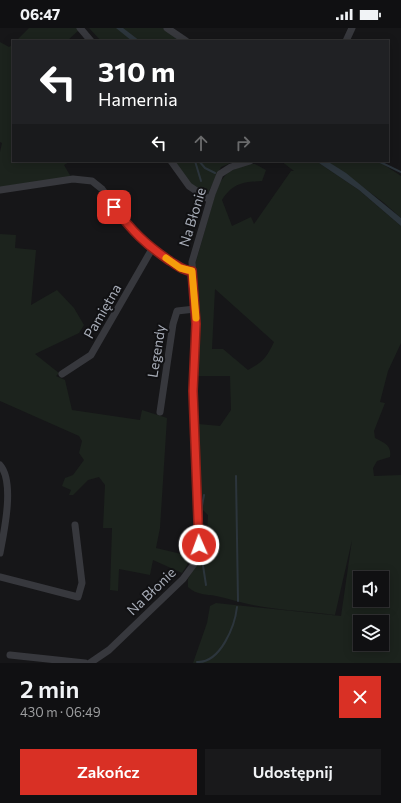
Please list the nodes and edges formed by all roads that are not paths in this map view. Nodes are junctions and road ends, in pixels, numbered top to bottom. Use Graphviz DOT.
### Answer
graph roads {
  1 [pos="80,28"];
  2 [pos="166,28"];
  3 [pos="352,28"];
  4 [pos="90,40"];
  5 [pos="184,40"];
  6 [pos="346,40"];
  7 [pos="172,162"];
  8 [pos="247,162"];
  9 [pos="0,190"];
  10 [pos="210,200"];
  11 [pos="152,249"];
  12 [pos="192,271"];
  13 [pos="195,309"];
  14 [pos="62,374"];
  15 [pos="160,412"];
  16 [pos="0,465"];
  17 [pos="75,524"];
  18 [pos="0,553"];
  19 [pos="0,577"];
  20 [pos="10,655"];
  21 [pos="85,663"];
  22 [pos="90,663"];
  1 -- 4 [label="street"];
  2 -- 5 [label="street"];
  3 -- 6 [label="street"];
  7 -- 10 [label="street"];
  8 -- 10 [label="street, Na Błonie"];
  9 -- 11 [label="street"];
  10 -- 12 [label="street, Na Błonie"];
  11 -- 12 [label="street"];
  11 -- 14 [label="street, Pamiętna"];
  12 -- 13 [label="street, Na Błonie"];
  13 -- 15 [label="street, Legendy"];
  13 -- 22 [label="street, Na Błonie"];
  16 -- 18 [label="street"];
  17 -- 19 [label="street"];
  20 -- 21 [label="street"];
}
